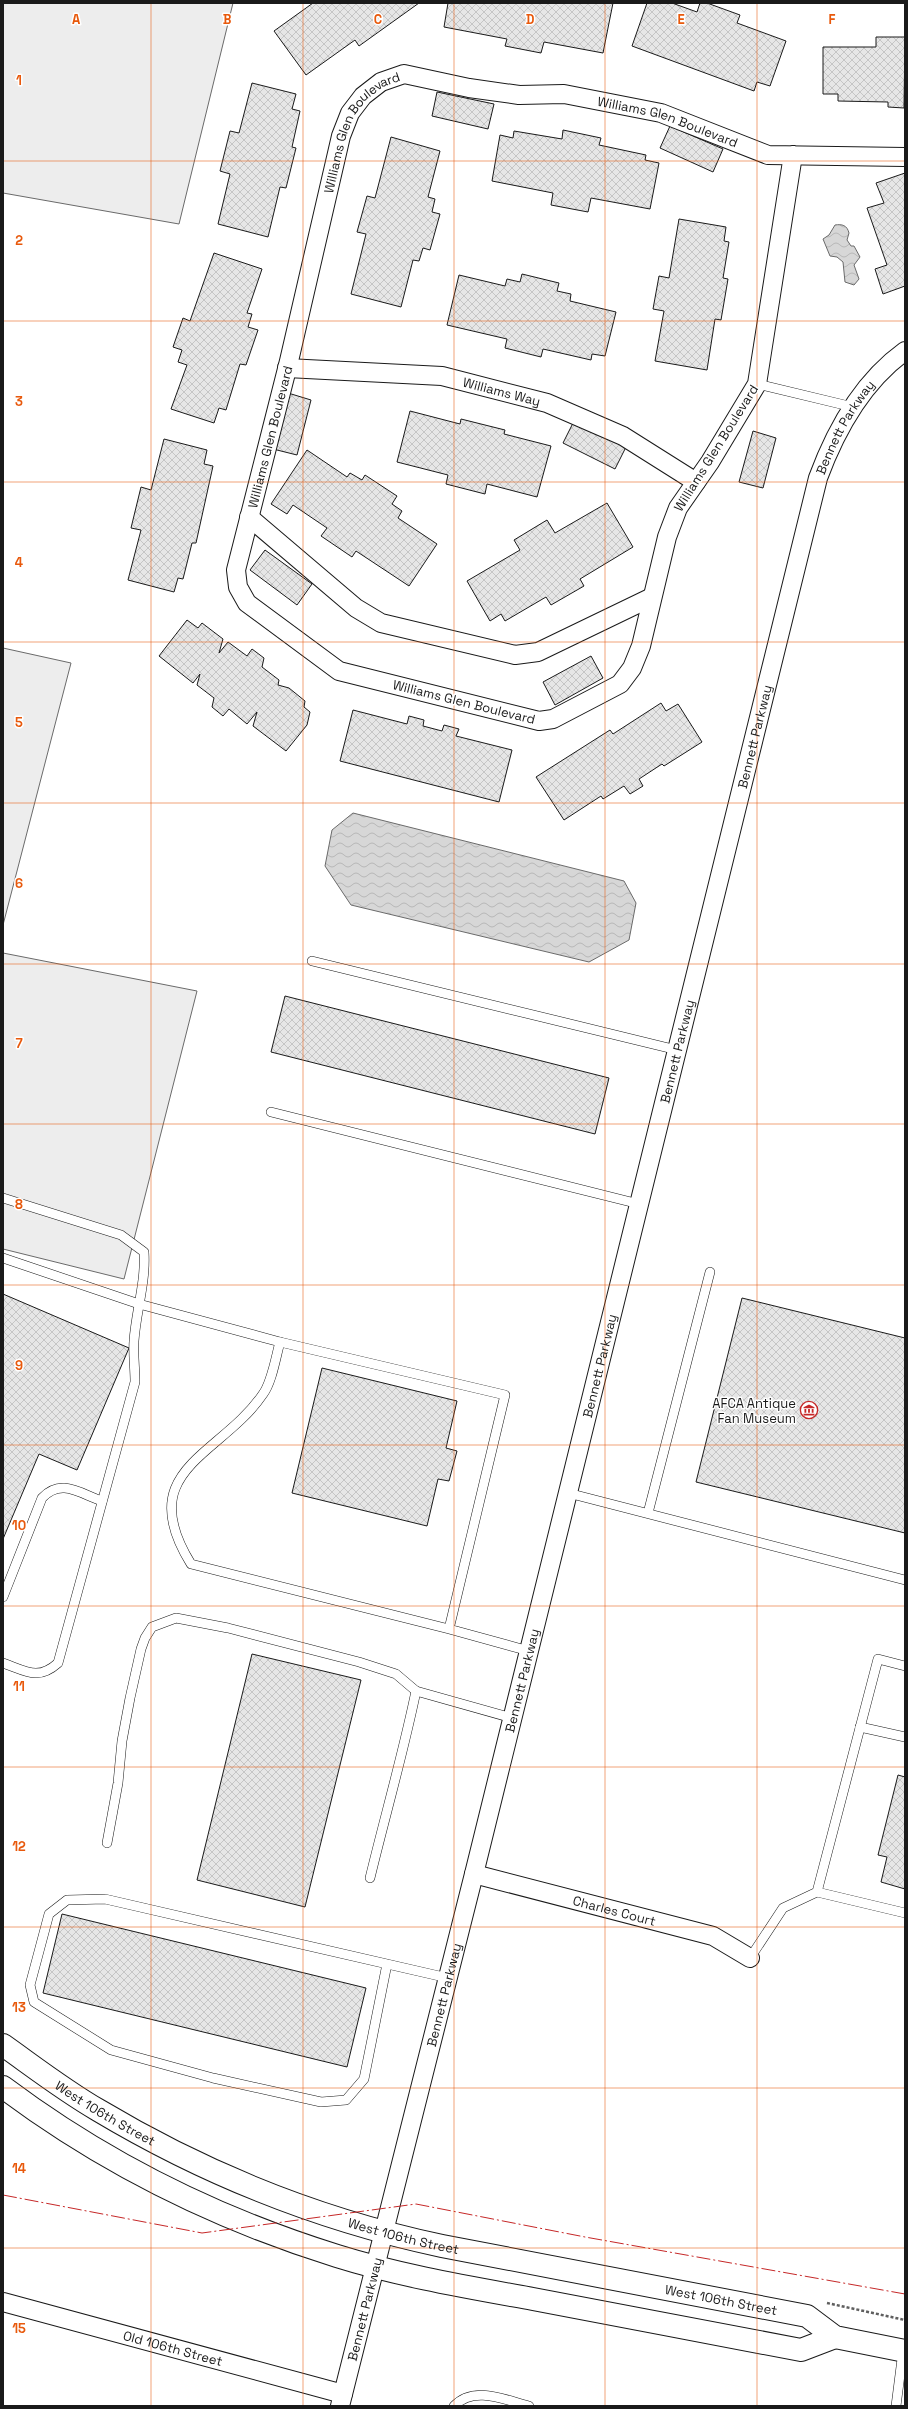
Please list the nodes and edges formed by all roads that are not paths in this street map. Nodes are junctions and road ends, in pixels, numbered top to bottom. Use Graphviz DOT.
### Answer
graph roads {
  1 [pos="793,155"];
  2 [pos="905,157"];
  3 [pos="905,351"];
  4 [pos="288,368"];
  5 [pos="757,384"];
  6 [pos="853,407"];
  7 [pos="696,482"];
  8 [pos="249,517"];
  9 [pos="652,597"];
  10 [pos="312,961"];
  11 [pos="677,1050"];
  12 [pos="271,1112"];
  13 [pos="3,1198"];
  14 [pos="639,1204"];
  15 [pos="3,1258"];
  16 [pos="710,1272"];
  17 [pos="139,1304"];
  18 [pos="280,1342"];
  19 [pos="568,1493"];
  20 [pos="102,1500"];
  21 [pos="648,1513"];
  22 [pos="905,1580"];
  23 [pos="3,1597"];
  24 [pos="449,1629"];
  25 [pos="529,1651"];
  26 [pos="3,1664"];
  27 [pos="905,1666"];
  28 [pos="416,1691"];
  29 [pos="512,1718"];
  30 [pos="860,1727"];
  31 [pos="905,1737"];
  32 [pos="107,1843"];
  33 [pos="474,1874"];
  34 [pos="370,1878"];
  35 [pos="817,1892"];
  36 [pos="905,1913"];
  37 [pos="750,1958"];
  38 [pos="387,1964"];
  39 [pos="448,1978"];
  40 [pos="3,2045"];
  41 [pos="3,2087"];
  42 [pos="384,2234"];
  43 [pos="375,2267"];
  44 [pos="3,2302"];
  45 [pos="835,2338"];
  46 [pos="904,2351"];
  47 [pos="342,2400"];
  48 [pos="454,2406"];
  49 [pos="529,2406"];
  50 [pos="896,2406"];
  1 -- 2 [label="street, Williams Glen Boulevard"];
  1 -- 4 [label="street, Williams Glen Boulevard"];
  1 -- 5 [label="street, Williams Glen Boulevard"];
  3 -- 6 [label="street, Bennett Parkway"];
  4 -- 7 [label="street, Williams Way"];
  4 -- 8 [label="street, Williams Glen Boulevard"];
  5 -- 6 [label="lane"];
  5 -- 7 [label="street, Williams Glen Boulevard"];
  6 -- 11 [label="street, Bennett Parkway"];
  7 -- 9 [label="street, Williams Glen Boulevard"];
  8 -- 9 [label="street, Williams Glen Boulevard"];
  8 -- 9 [label="street, Williams Glen Boulevard"];
  10 -- 11 [label="lane"];
  11 -- 14 [label="street, Bennett Parkway"];
  12 -- 14 [label="lane"];
  13 -- 17 [label="lane"];
  14 -- 19 [label="street, Bennett Parkway"];
  15 -- 17 [label="lane"];
  16 -- 21 [label="lane"];
  17 -- 18 [label="lane"];
  17 -- 20 [label="lane"];
  18 -- 24 [label="lane"];
  18 -- 24 [label="lane"];
  19 -- 21 [label="lane"];
  19 -- 25 [label="street, Bennett Parkway"];
  20 -- 23 [label="lane"];
  20 -- 26 [label="lane"];
  21 -- 22 [label="lane"];
  24 -- 25 [label="lane"];
  25 -- 29 [label="street, Bennett Parkway"];
  27 -- 30 [label="lane"];
  28 -- 29 [label="lane"];
  28 -- 32 [label="lane"];
  28 -- 34 [label="lane"];
  29 -- 33 [label="street, Bennett Parkway"];
  30 -- 31 [label="lane"];
  30 -- 35 [label="lane"];
  33 -- 37 [label="street, Charles Court"];
  33 -- 39 [label="street, Bennett Parkway"];
  35 -- 36 [label="lane"];
  35 -- 37 [label="lane"];
  38 -- 38 [label="lane"];
  38 -- 39 [label="lane"];
  39 -- 42 [label="street, Bennett Parkway"];
  40 -- 42 [label="street, West 106th Street"];
  41 -- 43 [label="street"];
  42 -- 43 [label="street, Bennett Parkway"];
  42 -- 45 [label="street, West 106th Street"];
  43 -- 45 [label="street"];
  43 -- 47 [label="street, Bennett Parkway"];
  44 -- 47 [label="street, Old 106th Street"];
  45 -- 46 [label="street, West 106th Street"];
  46 -- 50 [label="lane"];
  48 -- 49 [label="lane"];
}
